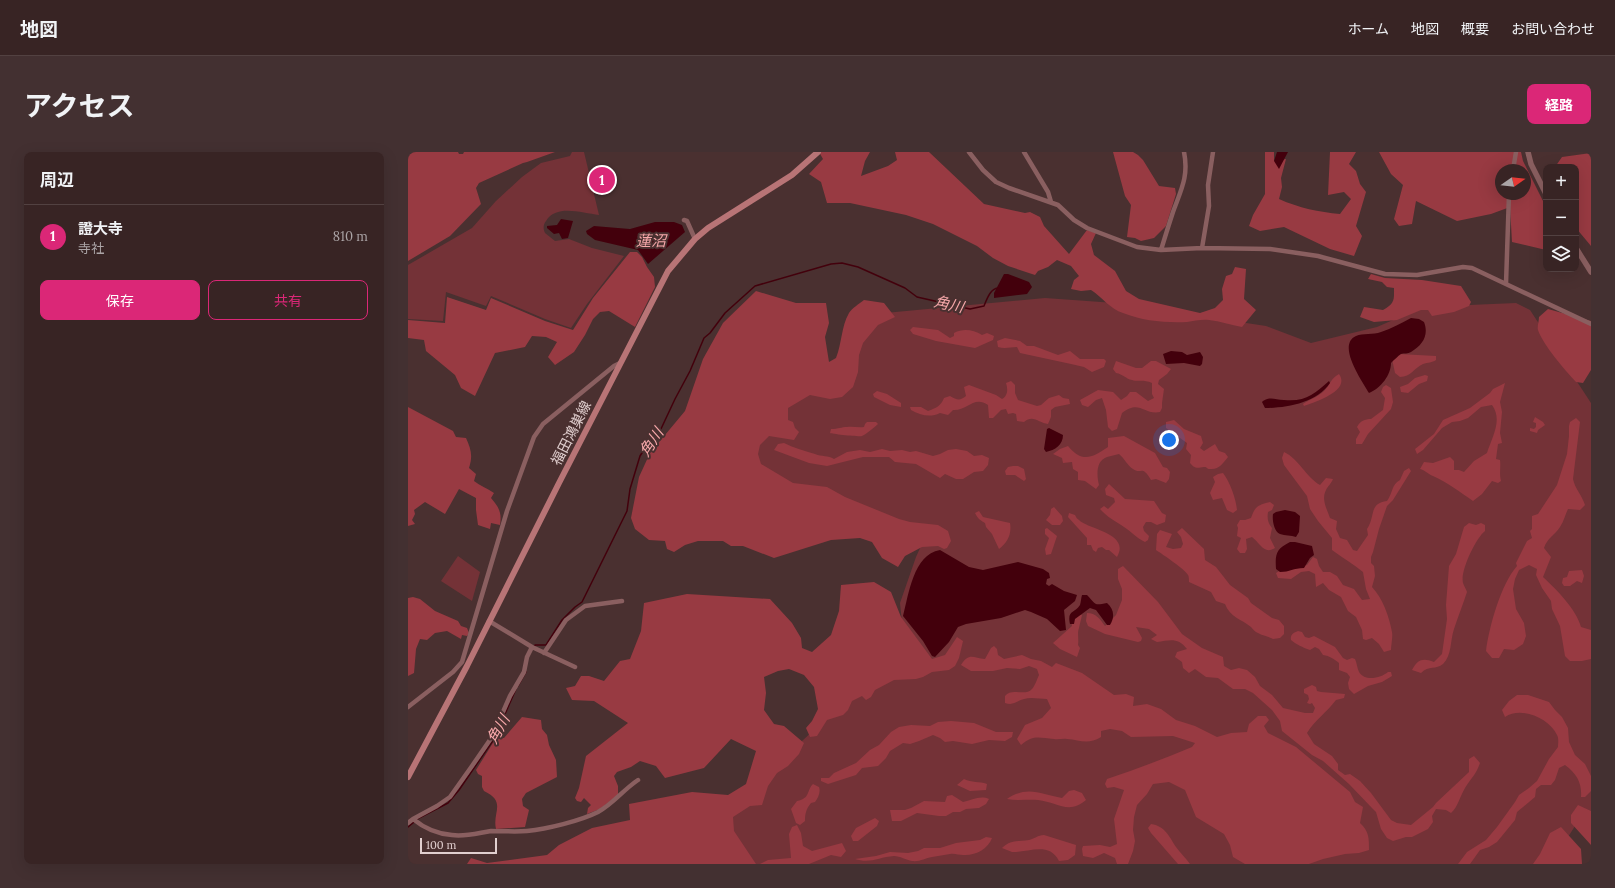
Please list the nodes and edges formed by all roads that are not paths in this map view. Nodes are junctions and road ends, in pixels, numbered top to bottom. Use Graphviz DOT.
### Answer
graph roads {
  1 [pos="818,152"];
  2 [pos="969,152"];
  3 [pos="1024,152"];
  4 [pos="1184,152"];
  5 [pos="1213,152"];
  6 [pos="1516,152"];
  7 [pos="1528,152"];
  8 [pos="1514,164"];
  9 [pos="1543,188"];
  10 [pos="1509,200"];
  11 [pos="1052,202"];
  12 [pos="684,220"];
  13 [pos="695,239"];
  14 [pos="1202,248"];
  15 [pos="1161,250"];
  16 [pos="1579,253"];
  17 [pos="1591,272"];
  18 [pos="1506,284"];
  19 [pos="1591,324"];
  20 [pos="620,363"];
  21 [pos="622,601"];
  22 [pos="489,621"];
  23 [pos="532,647"];
  24 [pos="544,653"];
  25 [pos="464,664"];
  26 [pos="575,667"];
  27 [pos="408,707"];
  28 [pos="408,777"];
  29 [pos="638,780"];
  30 [pos="413,819"];
  31 [pos="408,823"];
  1 -- 13 [label="main road, 福田鴻巣線"];
  2 -- 11 [label="street"];
  3 -- 11 [label="street"];
  4 -- 15 [label="street"];
  5 -- 14 [label="street"];
  6 -- 8 [label="street"];
  7 -- 9 [label="street"];
  10 -- 18 [label="street"];
  11 -- 15 [label="street"];
  12 -- 13 [label="street"];
  13 -- 20 [label="main road, 福田鴻巣線"];
  14 -- 15 [label="street"];
  14 -- 18 [label="street"];
  16 -- 17 [label="street"];
  18 -- 19 [label="street"];
  20 -- 22 [label="main road, 福田鴻巣線"];
  20 -- 25 [label="street"];
  21 -- 24 [label="street"];
  22 -- 23 [label="street"];
  22 -- 25 [label="main road, 福田鴻巣線"];
  23 -- 24 [label="street"];
  23 -- 30 [label="street"];
  24 -- 26 [label="street"];
  25 -- 27 [label="street"];
  25 -- 28 [label="main road, 福田鴻巣線"];
  29 -- 30 [label="street"];
  30 -- 31 [label="street"];
}
